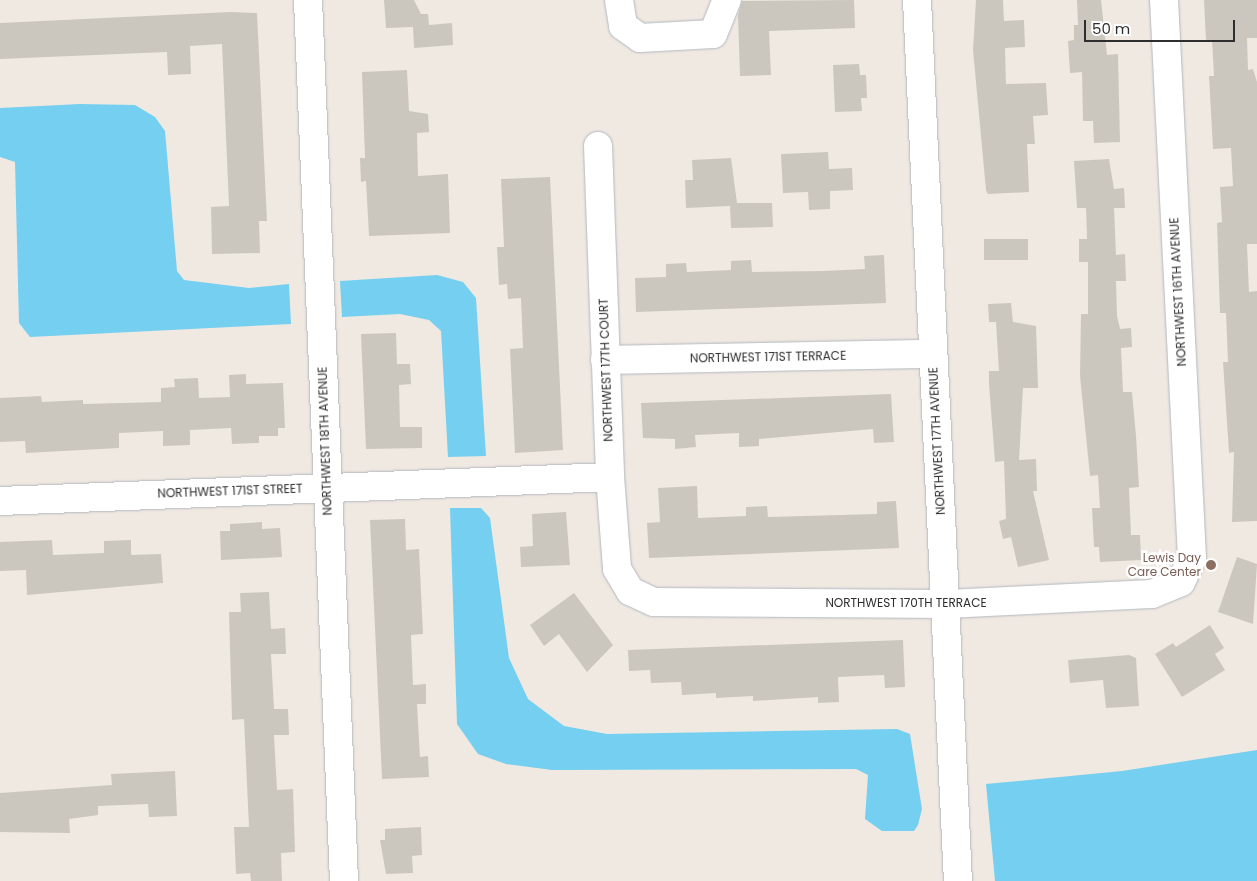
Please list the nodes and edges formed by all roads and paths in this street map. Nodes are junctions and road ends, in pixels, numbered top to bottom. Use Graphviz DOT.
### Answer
graph roads {
  1 [pos="308,0"];
  2 [pos="619,0"];
  3 [pos="727,0"];
  4 [pos="917,0"];
  5 [pos="1164,0"];
  6 [pos="598,146"];
  7 [pos="932,354"];
  8 [pos="605,360"];
  9 [pos="610,477"];
  10 [pos="327,487"];
  11 [pos="0,501"];
  12 [pos="1181,582"];
  13 [pos="630,591"];
  14 [pos="947,604"];
  15 [pos="344,881"];
  16 [pos="958,881"];
  1 -- 10 [label="street, NORTHWEST 18TH AVENUE"];
  2 -- 3 [label="street"];
  4 -- 7 [label="street, NORTHWEST 17TH AVENUE"];
  5 -- 12 [label="street, NORTHWEST 16TH AVENUE"];
  6 -- 8 [label="street, NORTHWEST 17TH COURT"];
  7 -- 8 [label="street, NORTHWEST 171ST TERRACE"];
  7 -- 14 [label="street, NORTHWEST 17TH AVENUE"];
  8 -- 9 [label="street, NORTHWEST 17TH COURT"];
  9 -- 10 [label="street, NORTHWEST 171ST STREET"];
  9 -- 13 [label="street, NORTHWEST 17TH COURT"];
  10 -- 11 [label="street, NORTHWEST 171ST STREET"];
  10 -- 15 [label="street, NORTHWEST 18TH AVENUE"];
  12 -- 14 [label="street, NORTHWEST 170TH TERRACE"];
  13 -- 14 [label="street, NORTHWEST 170TH TERRACE"];
  14 -- 16 [label="street, NORTHWEST 17TH AVENUE"];
}
